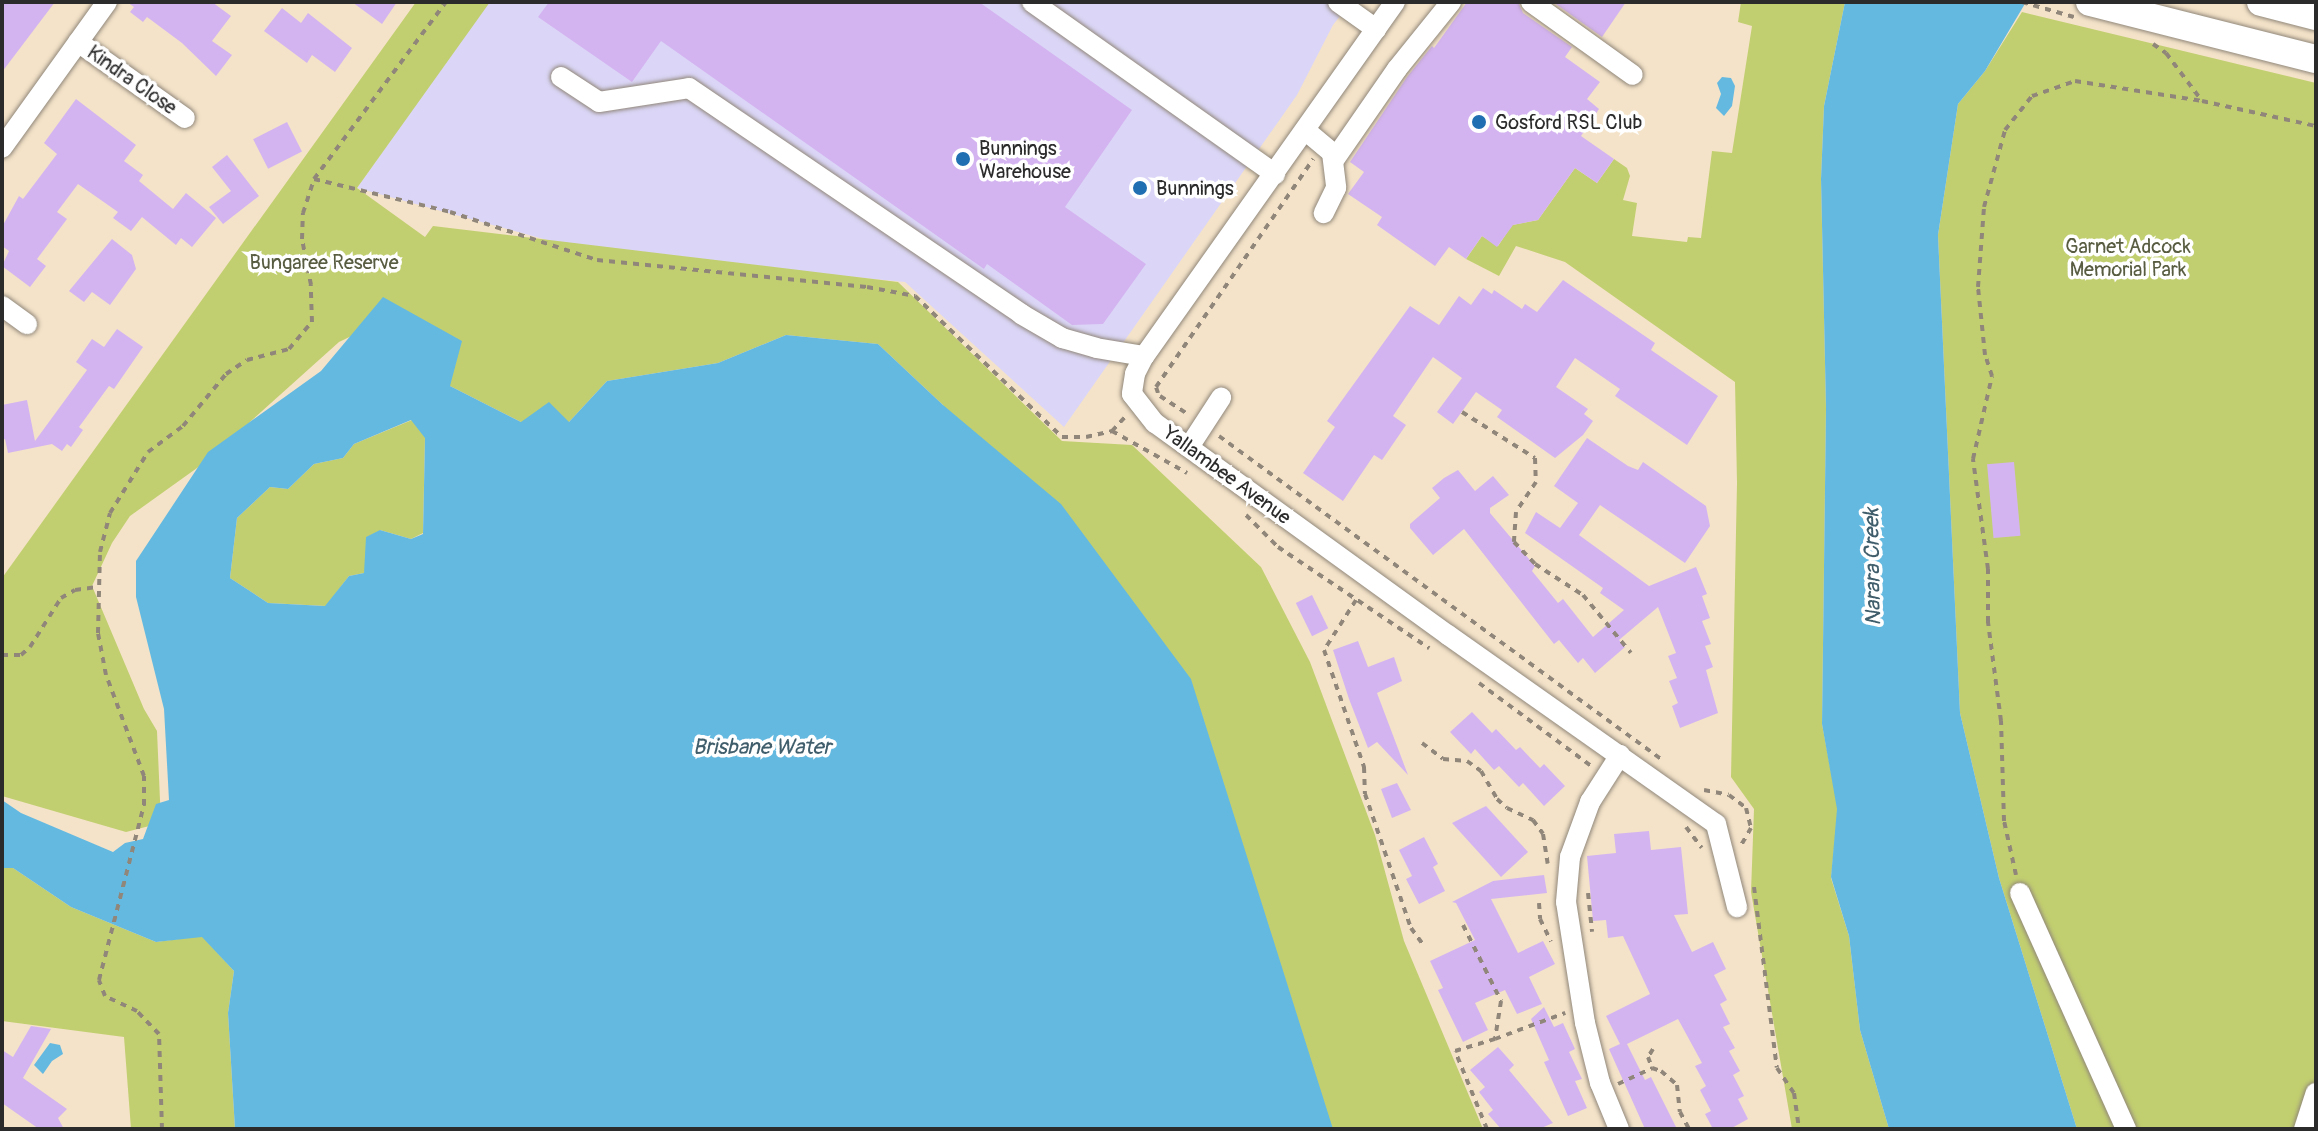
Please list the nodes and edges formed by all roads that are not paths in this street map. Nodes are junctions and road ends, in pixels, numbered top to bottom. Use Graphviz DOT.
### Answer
graph roads {
  1 [pos="107,2"];
  2 [pos="1032,2"];
  3 [pos="1338,2"];
  4 [pos="1395,2"];
  5 [pos="1451,2"];
  6 [pos="1531,2"];
  7 [pos="2090,2"];
  8 [pos="2261,2"];
  9 [pos="2316,16"];
  10 [pos="1376,29"];
  11 [pos="78,42"];
  12 [pos="2316,59"];
  13 [pos="1633,75"];
  14 [pos="561,77"];
  15 [pos="185,118"];
  16 [pos="1305,130"];
  17 [pos="2,148"];
  18 [pos="1324,158"];
  19 [pos="1275,174"];
  20 [pos="1324,213"];
  21 [pos="2,306"];
  22 [pos="27,324"];
  23 [pos="1144,356"];
  24 [pos="1221,398"];
  25 [pos="1189,447"];
  26 [pos="1620,755"];
  27 [pos="2020,893"];
  28 [pos="1737,907"];
  29 [pos="2316,1093"];
  30 [pos="1619,1129"];
  31 [pos="2126,1129"];
  32 [pos="2304,1129"];
  1 -- 11 [label="street"];
  2 -- 19 [label="street"];
  3 -- 10 [label="street"];
  4 -- 10 [label="street"];
  5 -- 18 [label="street"];
  6 -- 13 [label="street"];
  7 -- 12 [label="highway"];
  8 -- 9 [label="highway"];
  10 -- 16 [label="street"];
  11 -- 15 [label="street, Kindra Close"];
  11 -- 17 [label="street"];
  14 -- 23 [label="street"];
  16 -- 18 [label="street"];
  16 -- 19 [label="street"];
  18 -- 20 [label="street"];
  19 -- 23 [label="street"];
  21 -- 22 [label="street"];
  23 -- 25 [label="street, Yallambee Avenue"];
  24 -- 25 [label="street"];
  25 -- 26 [label="street, Yallambee Avenue"];
  26 -- 28 [label="street, Yallambee Avenue"];
  26 -- 30 [label="street"];
  27 -- 31 [label="street"];
  29 -- 32 [label="street"];
}
